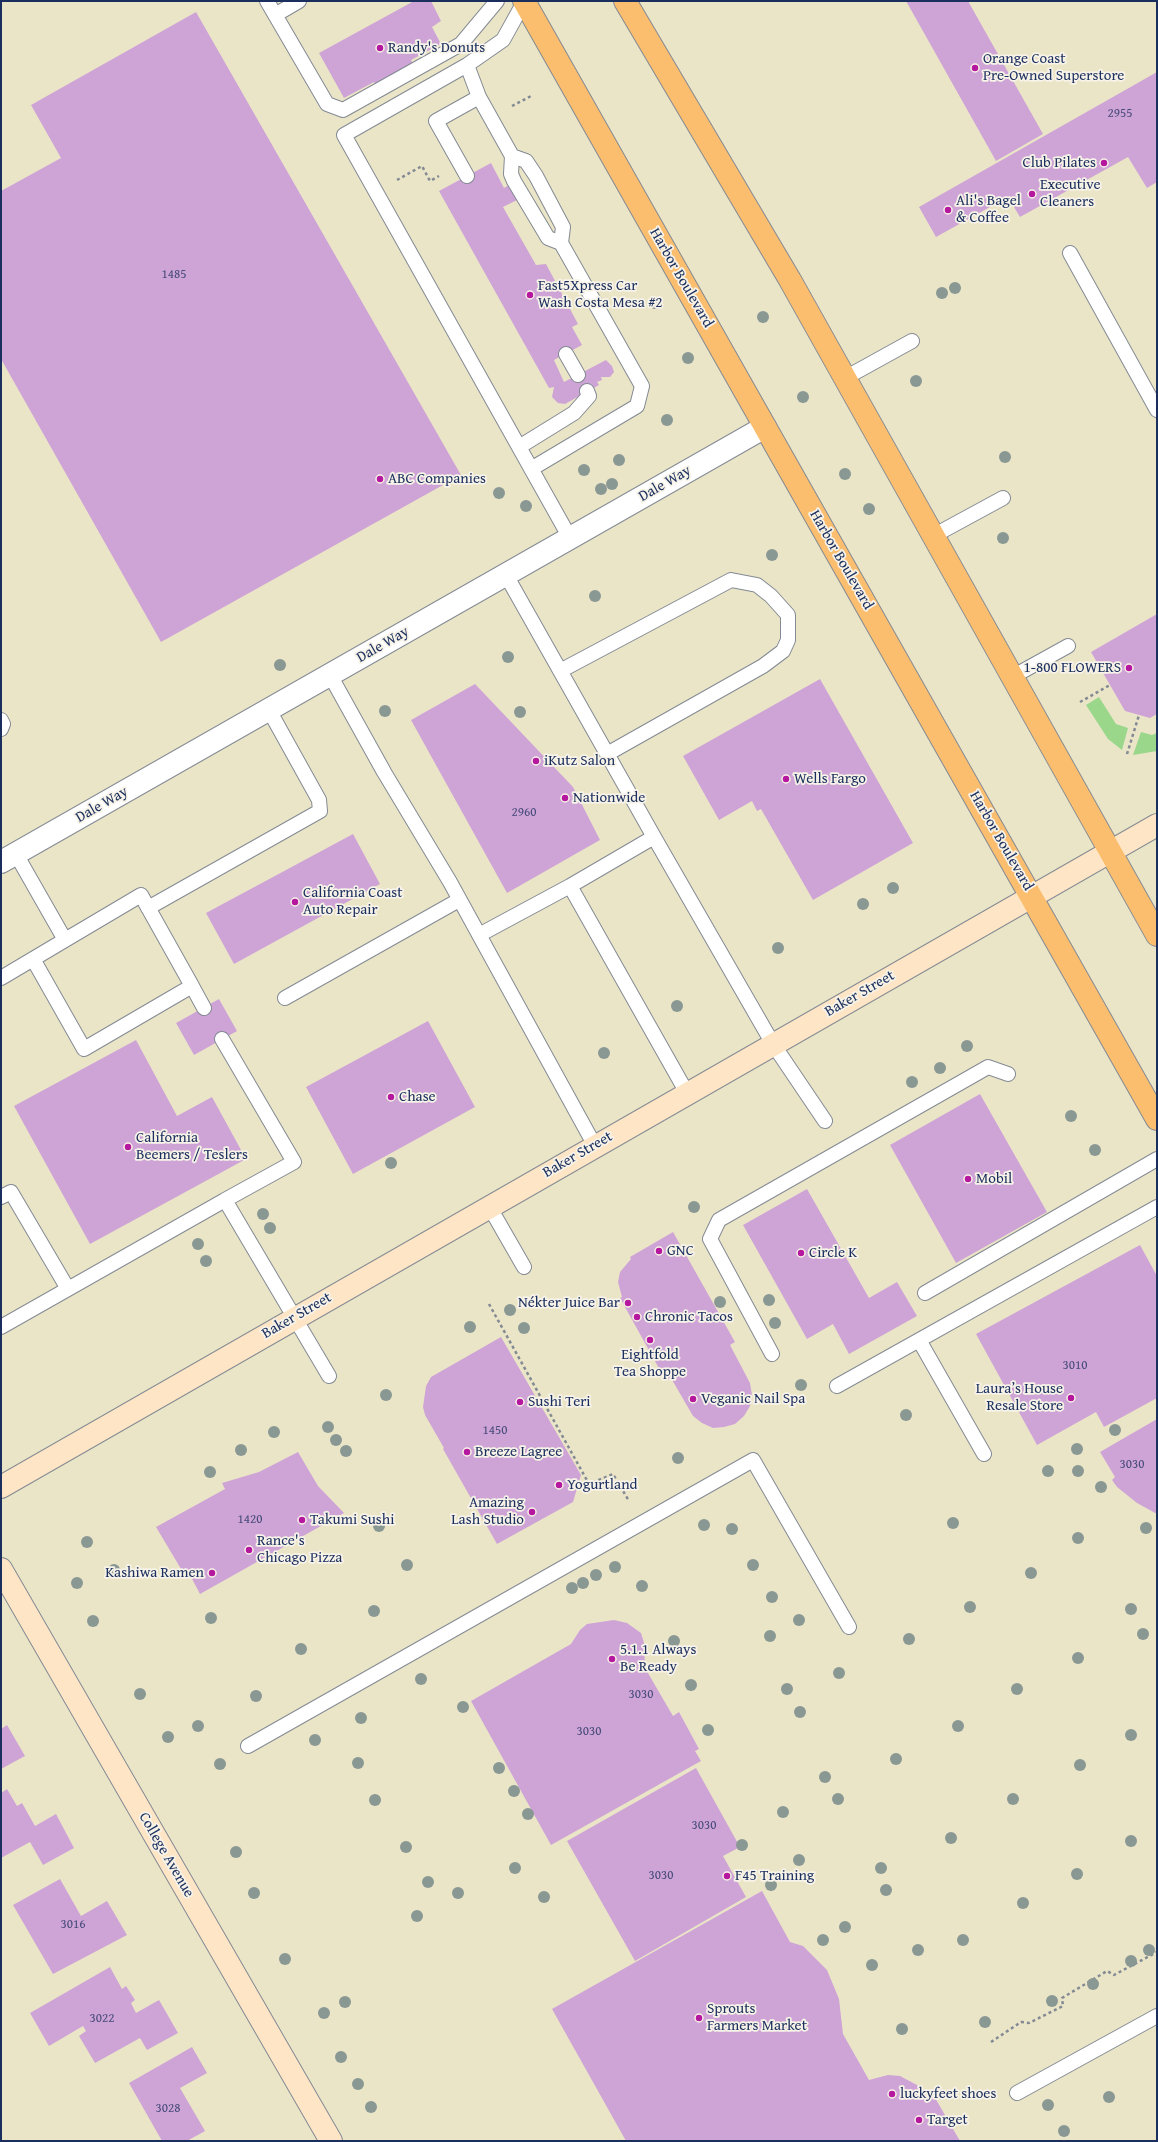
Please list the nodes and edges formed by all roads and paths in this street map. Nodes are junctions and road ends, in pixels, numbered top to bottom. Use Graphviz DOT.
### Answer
graph roads {
  1 [pos="267,1"];
  2 [pos="299,1"];
  3 [pos="497,1"];
  4 [pos="524,1"];
  5 [pos="625,1"];
  6 [pos="275,15"];
  7 [pos="467,65"];
  8 [pos="533,95"];
  9 [pos="479,97"];
  10 [pos="506,110"];
  11 [pos="512,156"];
  12 [pos="467,176"];
  13 [pos="396,181"];
  14 [pos="430,181"];
  15 [pos="561,243"];
  16 [pos="1070,253"];
  17 [pos="912,341"];
  18 [pos="566,354"];
  19 [pos="578,375"];
  20 [pos="845,378"];
  21 [pos="587,391"];
  22 [pos="1157,410"];
  23 [pos="765,427"];
  24 [pos="519,447"];
  25 [pos="531,469"];
  26 [pos="1003,498"];
  27 [pos="933,536"];
  28 [pos="570,538"];
  29 [pos="506,575"];
  30 [pos="1068,646"];
  31 [pos="560,671"];
  32 [pos="330,674"];
  33 [pos="1012,677"];
  34 [pos="1110,685"];
  35 [pos="1080,702"];
  36 [pos="269,710"];
  37 [pos="1139,715"];
  38 [pos="1,720"];
  39 [pos="1,729"];
  40 [pos="607,754"];
  41 [pos="1127,754"];
  42 [pos="1157,825"];
  43 [pos="654,837"];
  44 [pos="1109,852"];
  45 [pos="9,858"];
  46 [pos="570,886"];
  47 [pos="1032,896"];
  48 [pos="459,900"];
  49 [pos="148,908"];
  50 [pos="479,935"];
  51 [pos="1157,935"];
  52 [pos="65,940"];
  53 [pos="33,959"];
  54 [pos="1,978"];
  55 [pos="192,986"];
  56 [pos="285,998"];
  57 [pos="204,1008"];
  58 [pos="222,1039"];
  59 [pos="773,1044"];
  60 [pos="1008,1074"];
  61 [pos="687,1093"];
  62 [pos="1157,1119"];
  63 [pos="825,1122"];
  64 [pos="595,1146"];
  65 [pos="1157,1159"];
  66 [pos="1,1198"];
  67 [pos="225,1200"];
  68 [pos="489,1206"];
  69 [pos="1157,1207"];
  70 [pos="524,1267"];
  71 [pos="68,1289"];
  72 [pos="925,1294"];
  73 [pos="489,1304"];
  74 [pos="296,1317"];
  75 [pos="1,1327"];
  76 [pos="919,1340"];
  77 [pos="772,1354"];
  78 [pos="329,1376"];
  79 [pos="837,1386"];
  80 [pos="984,1454"];
  81 [pos="1,1487"];
  82 [pos="630,1503"];
  83 [pos="1,1570"];
  84 [pos="849,1627"];
  85 [pos="248,1746"];
  86 [pos="1157,1952"];
  87 [pos="1157,2016"];
  88 [pos="991,2042"];
  89 [pos="1016,2093"];
  90 [pos="331,2141"];
  1 -- 6 [label="lane"];
  2 -- 6 [label="lane"];
  3 -- 6 [label="lane"];
  4 -- 7 [label="lane"];
  4 -- 23 [label="main road, Harbor Boulevard"];
  5 -- 20 [label="main road"];
  7 -- 9 [label="lane"];
  7 -- 24 [label="lane"];
  8 -- 10 [label="path"];
  9 -- 11 [label="lane"];
  9 -- 12 [label="lane"];
  11 -- 15 [label="lane"];
  11 -- 15 [label="lane"];
  13 -- 14 [label="path"];
  15 -- 25 [label="lane"];
  16 -- 22 [label="lane"];
  17 -- 20 [label="lane"];
  18 -- 19 [label="lane"];
  20 -- 27 [label="main road"];
  21 -- 24 [label="lane"];
  23 -- 28 [label="street, Dale Way"];
  23 -- 47 [label="main road, Harbor Boulevard"];
  24 -- 25 [label="lane"];
  25 -- 28 [label="lane"];
  26 -- 27 [label="lane"];
  27 -- 33 [label="main road"];
  28 -- 29 [label="street, Dale Way"];
  29 -- 31 [label="lane"];
  29 -- 32 [label="street, Dale Way"];
  30 -- 33 [label="lane"];
  31 -- 40 [label="lane"];
  31 -- 40 [label="lane"];
  32 -- 36 [label="street, Dale Way"];
  32 -- 48 [label="lane"];
  33 -- 44 [label="main road"];
  34 -- 35 [label="path"];
  36 -- 45 [label="street, Dale Way"];
  36 -- 49 [label="lane"];
  37 -- 41 [label="path"];
  38 -- 39 [label="lane"];
  40 -- 43 [label="lane"];
  42 -- 44 [label="main road, Baker Street"];
  43 -- 46 [label="lane"];
  43 -- 59 [label="lane"];
  44 -- 47 [label="main road, Baker Street"];
  44 -- 51 [label="main road"];
  45 -- 52 [label="lane"];
  46 -- 50 [label="lane"];
  46 -- 61 [label="lane"];
  47 -- 59 [label="main road, Baker Street"];
  47 -- 62 [label="main road, Harbor Boulevard"];
  48 -- 50 [label="lane"];
  48 -- 56 [label="lane"];
  49 -- 52 [label="lane"];
  49 -- 55 [label="lane"];
  50 -- 64 [label="lane"];
  52 -- 53 [label="lane"];
  53 -- 54 [label="lane"];
  53 -- 55 [label="lane"];
  55 -- 57 [label="lane"];
  58 -- 67 [label="lane"];
  59 -- 61 [label="main road, Baker Street"];
  59 -- 63 [label="lane"];
  60 -- 77 [label="lane"];
  61 -- 64 [label="main road, Baker Street"];
  64 -- 68 [label="main road, Baker Street"];
  65 -- 72 [label="lane"];
  66 -- 71 [label="lane"];
  67 -- 71 [label="lane"];
  67 -- 74 [label="lane"];
  68 -- 70 [label="lane"];
  68 -- 74 [label="main road, Baker Street"];
  69 -- 76 [label="lane"];
  71 -- 75 [label="lane"];
  73 -- 82 [label="path"];
  74 -- 78 [label="lane"];
  74 -- 81 [label="main road, Baker Street"];
  76 -- 79 [label="lane"];
  76 -- 80 [label="lane"];
  83 -- 90 [label="main road, College Avenue"];
  84 -- 85 [label="lane"];
  86 -- 88 [label="path"];
  87 -- 89 [label="lane"];
}
